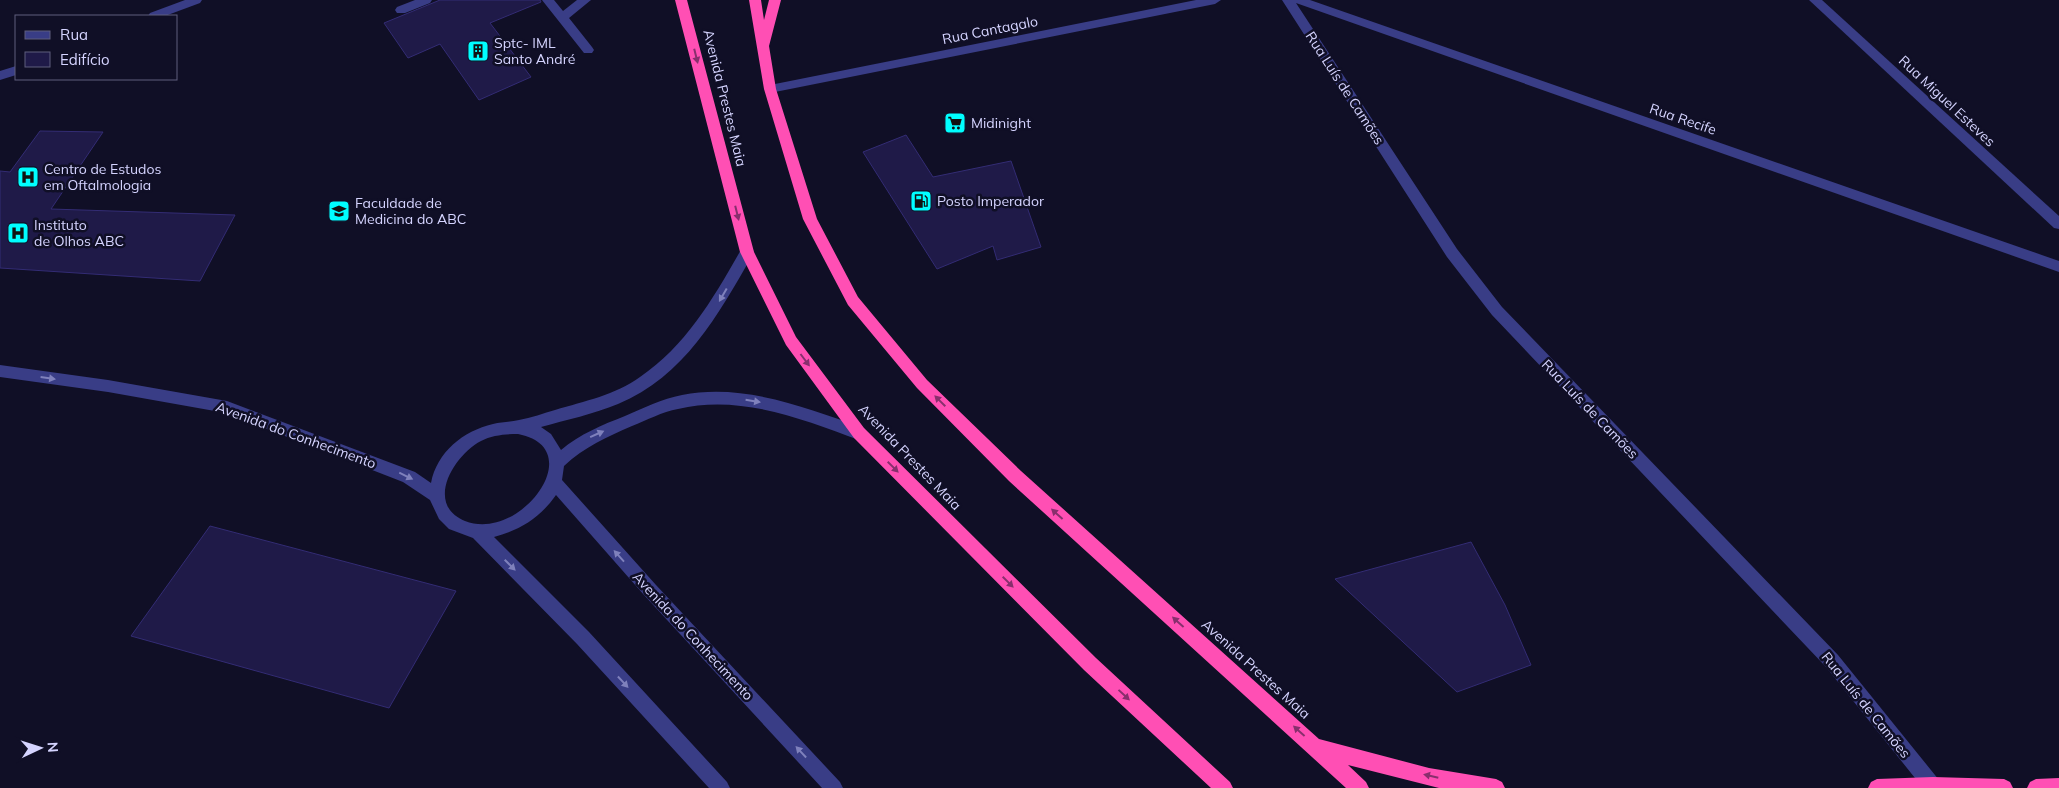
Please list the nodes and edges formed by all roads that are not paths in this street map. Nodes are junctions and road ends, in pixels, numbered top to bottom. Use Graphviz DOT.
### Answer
graph roads {
  1 [pos="196,0"];
  2 [pos="426,0"];
  3 [pos="548,0"];
  4 [pos="585,0"];
  5 [pos="755,0"];
  6 [pos="775,0"];
  7 [pos="1215,0"];
  8 [pos="1288,0"];
  9 [pos="1298,0"];
  10 [pos="1815,0"];
  11 [pos="683,3"];
  12 [pos="402,10"];
  13 [pos="157,15"];
  14 [pos="562,18"];
  15 [pos="763,49"];
  16 [pos="588,50"];
  17 [pos="15,70"];
  18 [pos="0,76"];
  19 [pos="770,90"];
  20 [pos="2059,224"];
  21 [pos="747,252"];
  22 [pos="2059,267"];
  23 [pos="0,371"];
  24 [pos="518,427"];
  25 [pos="859,433"];
  26 [pos="558,462"];
  27 [pos="555,483"];
  28 [pos="436,495"];
  29 [pos="476,530"];
  30 [pos="1316,747"];
  31 [pos="1933,786"];
  32 [pos="2059,787"];
  33 [pos="721,788"];
  34 [pos="834,788"];
  35 [pos="1224,788"];
  36 [pos="1360,788"];
  37 [pos="1496,788"];
  38 [pos="1877,788"];
  39 [pos="2004,788"];
  40 [pos="2036,788"];
  1 -- 13 [label="street"];
  2 -- 12 [label="street"];
  3 -- 14 [label="street"];
  4 -- 14 [label="street"];
  5 -- 15 [label="highway, Avenida Prestes Maia"];
  6 -- 15 [label="highway"];
  7 -- 19 [label="street, Rua Cantagalo"];
  8 -- 31 [label="street, Rua Luís de Camões"];
  9 -- 22 [label="street, Rua Recife"];
  10 -- 20 [label="street, Rua Miguel Esteves"];
  11 -- 21 [label="highway, Avenida Prestes Maia, one-way"];
  14 -- 16 [label="street"];
  15 -- 19 [label="highway, Avenida Prestes Maia"];
  17 -- 18 [label="street"];
  30 -- 19 [label="highway, Avenida Prestes Maia, one-way"];
  21 -- 24 [label="street, one-way"];
  21 -- 25 [label="highway, Avenida Prestes Maia, one-way"];
  23 -- 28 [label="street, Avenida do Conhecimento, one-way"];
  24 -- 26 [label="street"];
  24 -- 28 [label="street"];
  26 -- 25 [label="street, one-way"];
  25 -- 35 [label="highway, Avenida Prestes Maia, one-way"];
  26 -- 27 [label="street"];
  27 -- 29 [label="street"];
  34 -- 27 [label="street, Avenida do Conhecimento, one-way"];
  28 -- 29 [label="street"];
  29 -- 33 [label="street, one-way"];
  30 -- 36 [label="highway, Avenida Prestes Maia"];
  37 -- 30 [label="highway, one-way"];
  31 -- 38 [label="highway"];
  31 -- 39 [label="highway"];
  32 -- 40 [label="highway"];
}
